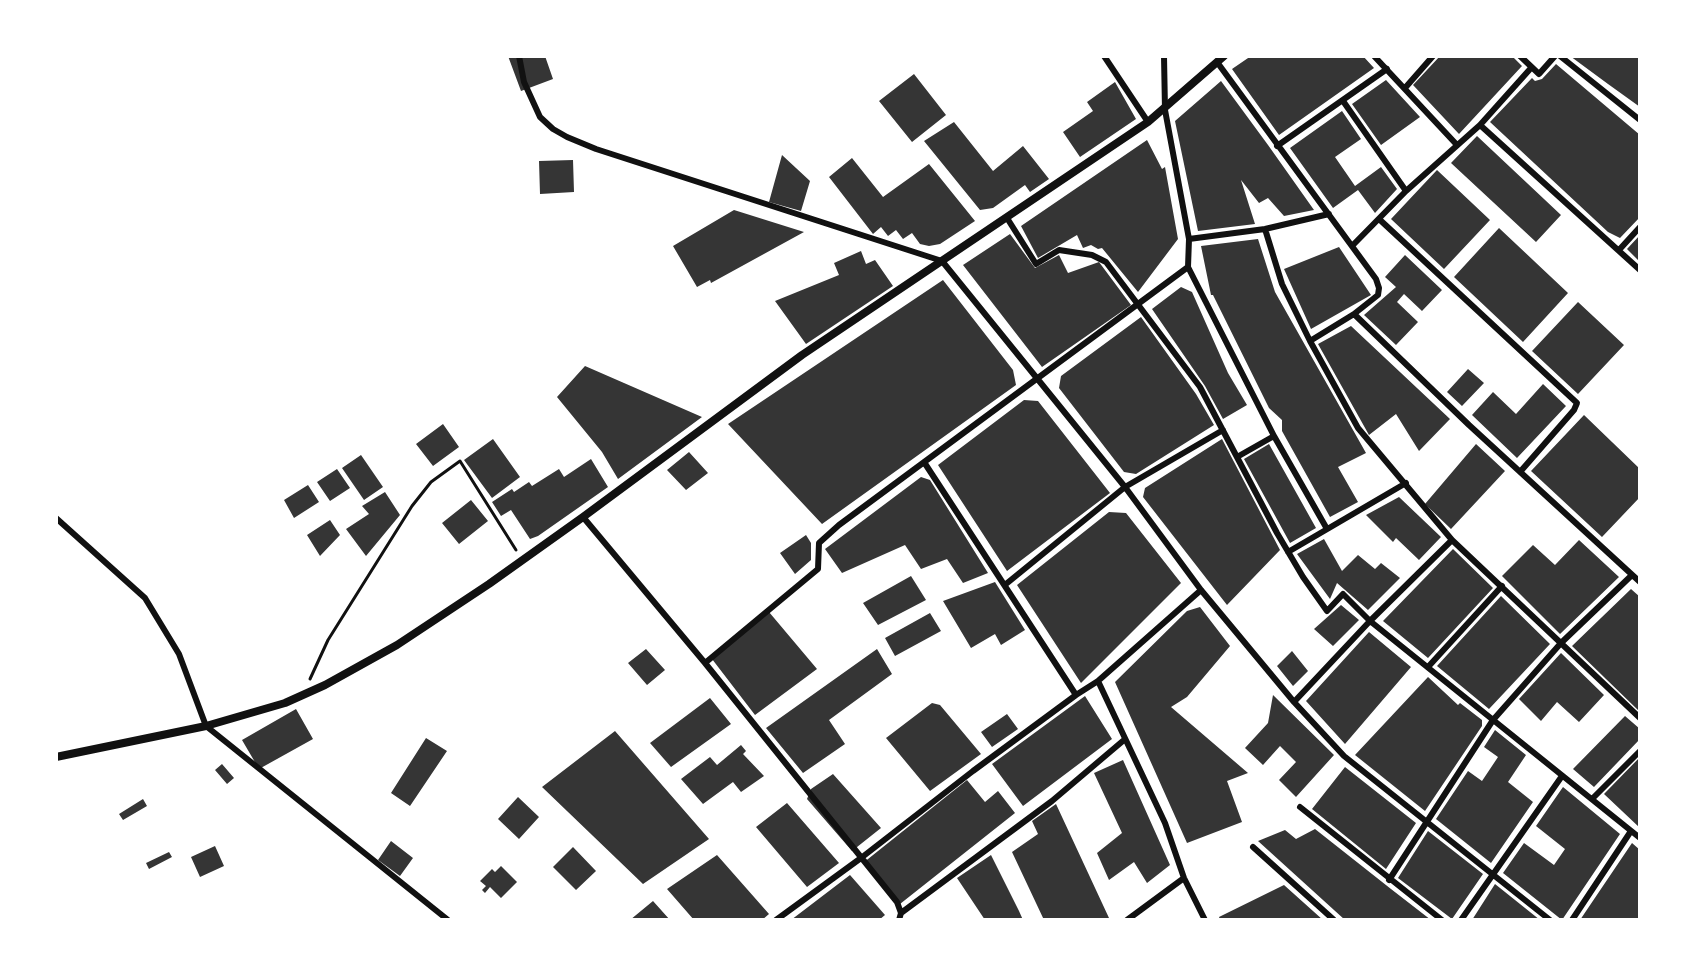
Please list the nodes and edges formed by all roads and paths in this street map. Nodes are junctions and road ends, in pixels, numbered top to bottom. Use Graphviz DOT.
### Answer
graph roads {
  1 [pos="519,56"];
  2 [pos="1104,56"];
  3 [pos="1164,56"];
  4 [pos="1374,56"];
  5 [pos="1433,56"];
  6 [pos="1520,56"];
  7 [pos="1558,56"];
  8 [pos="1220,59"];
  9 [pos="1531,68"];
  10 [pos="1387,69"];
  11 [pos="1405,88"];
  12 [pos="1343,101"];
  13 [pos="1165,110"];
  14 [pos="1640,120"];
  15 [pos="1148,122"];
  16 [pos="1480,125"];
  17 [pos="1457,145"];
  18 [pos="1277,146"];
  19 [pos="1406,191"];
  20 [pos="1329,214"];
  21 [pos="1007,218"];
  22 [pos="1379,219"];
  23 [pos="1640,227"];
  24 [pos="1265,229"];
  25 [pos="1189,239"];
  26 [pos="1352,246"];
  27 [pos="1619,250"];
  28 [pos="942,261"];
  29 [pos="1188,267"];
  30 [pos="1640,270"];
  31 [pos="1139,305"];
  32 [pos="1354,314"];
  33 [pos="1310,341"];
  34 [pos="1037,379"];
  35 [pos="1223,430"];
  36 [pos="1274,436"];
  37 [pos="1237,457"];
  38 [pos="924,462"];
  39 [pos="1520,472"];
  40 [pos="1406,483"];
  41 [pos="1125,487"];
  42 [pos="583,517"];
  43 [pos="56,518"];
  44 [pos="1327,529"];
  45 [pos="1452,540"];
  46 [pos="1288,552"];
  47 [pos="522,560"];
  48 [pos="1632,575"];
  49 [pos="1640,582"];
  50 [pos="1006,584"];
  51 [pos="1502,586"];
  52 [pos="1201,590"];
  53 [pos="1370,621"];
  54 [pos="1561,643"];
  55 [pos="705,663"];
  56 [pos="1428,667"];
  57 [pos="1098,681"];
  58 [pos="303,695"];
  59 [pos="1076,695"];
  60 [pos="1294,702"];
  61 [pos="1640,718"];
  62 [pos="1493,720"];
  63 [pos="206,726"];
  64 [pos="1124,740"];
  65 [pos="1640,751"];
  66 [pos="56,757"];
  67 [pos="1562,776"];
  68 [pos="1592,799"];
  69 [pos="1300,807"];
  70 [pos="1427,821"];
  71 [pos="1631,831"];
  72 [pos="1640,838"];
  73 [pos="1253,847"];
  74 [pos="861,858"];
  75 [pos="1493,874"];
  76 [pos="1184,878"];
  77 [pos="1389,880"];
  78 [pos="900,916"];
  79 [pos="448,920"];
  80 [pos="776,920"];
  81 [pos="1127,920"];
  82 [pos="1205,920"];
  83 [pos="1334,920"];
  84 [pos="1442,920"];
  85 [pos="1461,920"];
  86 [pos="1550,920"];
  87 [pos="1572,920"];
  1 -- 28 [label="street"];
  2 -- 15 [label="street"];
  3 -- 13 [label="street"];
  4 -- 10 [label="street"];
  5 -- 11 [label="street"];
  6 -- 9 [label="street"];
  7 -- 9 [label="street"];
  7 -- 14 [label="street"];
  8 -- 13 [label="street"];
  8 -- 18 [label="street"];
  9 -- 16 [label="street"];
  10 -- 11 [label="street"];
  10 -- 12 [label="street"];
  11 -- 17 [label="street"];
  12 -- 18 [label="street"];
  12 -- 19 [label="street"];
  13 -- 15 [label="street"];
  13 -- 25 [label="street"];
  15 -- 21 [label="street"];
  16 -- 17 [label="street"];
  16 -- 27 [label="street"];
  17 -- 19 [label="street"];
  18 -- 20 [label="street"];
  19 -- 22 [label="street"];
  20 -- 24 [label="street"];
  20 -- 26 [label="street"];
  21 -- 28 [label="street"];
  21 -- 31 [label="street"];
  22 -- 26 [label="street"];
  22 -- 39 [label="street"];
  23 -- 27 [label="street"];
  24 -- 25 [label="street"];
  24 -- 33 [label="street"];
  25 -- 29 [label="street"];
  26 -- 32 [label="street"];
  27 -- 30 [label="street"];
  28 -- 34 [label="street"];
  28 -- 42 [label="street"];
  29 -- 31 [label="street"];
  29 -- 36 [label="street"];
  31 -- 34 [label="street"];
  31 -- 35 [label="street"];
  32 -- 33 [label="street"];
  32 -- 39 [label="street"];
  33 -- 40 [label="street"];
  34 -- 38 [label="street"];
  34 -- 41 [label="street"];
  35 -- 37 [label="street"];
  35 -- 41 [label="street"];
  36 -- 37 [label="street"];
  36 -- 44 [label="street"];
  37 -- 46 [label="street"];
  38 -- 50 [label="street"];
  38 -- 55 [label="street"];
  39 -- 48 [label="street"];
  40 -- 44 [label="street"];
  40 -- 45 [label="street"];
  41 -- 50 [label="street"];
  41 -- 52 [label="street"];
  42 -- 47 [label="street"];
  42 -- 55 [label="street"];
  43 -- 63 [label="street"];
  44 -- 46 [label="street"];
  45 -- 51 [label="street"];
  45 -- 53 [label="street"];
  46 -- 53 [label="street"];
  47 -- 58 [label="street"];
  47 -- 58 [label="path"];
  48 -- 49 [label="street"];
  48 -- 54 [label="street"];
  50 -- 59 [label="street"];
  51 -- 54 [label="street"];
  51 -- 56 [label="street"];
  52 -- 57 [label="street"];
  52 -- 60 [label="street"];
  53 -- 56 [label="street"];
  53 -- 60 [label="street"];
  54 -- 61 [label="street"];
  54 -- 62 [label="street"];
  55 -- 74 [label="street"];
  56 -- 62 [label="street"];
  57 -- 59 [label="street"];
  57 -- 64 [label="street"];
  58 -- 63 [label="street"];
  59 -- 74 [label="street"];
  60 -- 70 [label="street"];
  62 -- 67 [label="street"];
  62 -- 70 [label="street"];
  63 -- 66 [label="street"];
  63 -- 79 [label="street"];
  64 -- 76 [label="street"];
  64 -- 78 [label="street"];
  65 -- 68 [label="street"];
  67 -- 68 [label="street"];
  67 -- 75 [label="street"];
  68 -- 71 [label="street"];
  69 -- 77 [label="street"];
  70 -- 75 [label="street"];
  70 -- 77 [label="street"];
  71 -- 72 [label="street"];
  71 -- 87 [label="street"];
  73 -- 83 [label="street"];
  74 -- 78 [label="street"];
  74 -- 80 [label="street"];
  75 -- 85 [label="street"];
  75 -- 86 [label="street"];
  76 -- 81 [label="street"];
  76 -- 82 [label="street"];
  77 -- 84 [label="street"];
}
